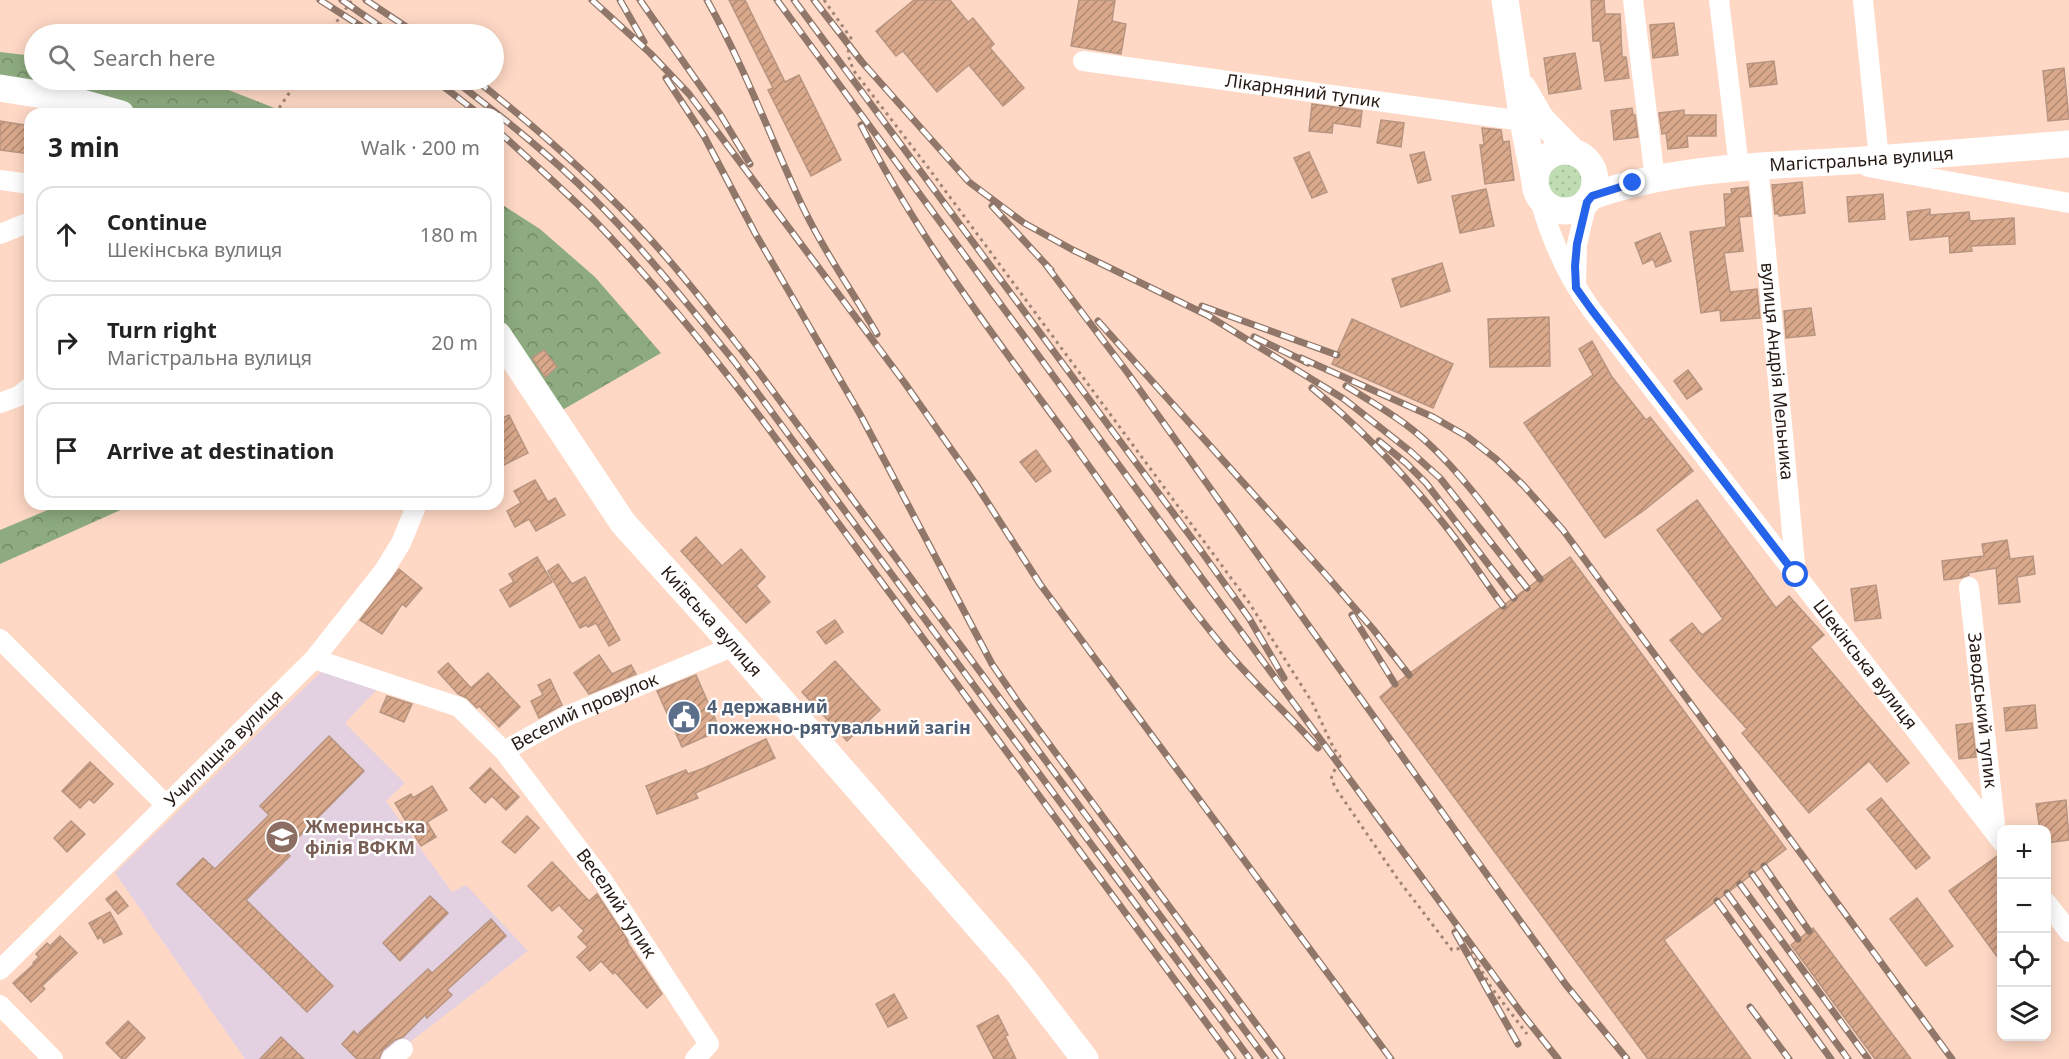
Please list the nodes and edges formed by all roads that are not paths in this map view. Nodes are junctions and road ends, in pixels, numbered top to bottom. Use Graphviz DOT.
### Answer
graph roads {
  1 [pos="1505,0"];
  2 [pos="1633,0"];
  3 [pos="1719,0"];
  4 [pos="1863,0"];
  5 [pos="1083,61"];
  6 [pos="1518,79"];
  7 [pos="0,88"];
  8 [pos="100,108"];
  9 [pos="1523,121"];
  10 [pos="2069,144"];
  11 [pos="1580,156"];
  12 [pos="1879,159"];
  13 [pos="1839,161"];
  14 [pos="1748,166"];
  15 [pos="1655,179"];
  16 [pos="0,180"];
  17 [pos="24,183"];
  18 [pos="1537,189"];
  19 [pos="1589,199"];
  20 [pos="2069,203"];
  21 [pos="24,224"];
  22 [pos="0,234"];
  23 [pos="1576,288"];
  24 [pos="504,344"];
  25 [pos="24,392"];
  26 [pos="0,403"];
  27 [pos="415,510"];
  28 [pos="1796,575"];
  29 [pos="1969,587"];
  30 [pos="0,639"];
  31 [pos="734,646"];
  32 [pos="314,659"];
  33 [pos="504,751"];
  34 [pos="166,805"];
  35 [pos="1997,825"];
  36 [pos="1997,835"];
  37 [pos="2051,909"];
  38 [pos="2069,932"];
  39 [pos="0,970"];
  40 [pos="0,1005"];
  41 [pos="53,1059"];
  42 [pos="695,1059"];
  43 [pos="1085,1059"];
  1 -- 6 [label="street, Шекінська вулиця"];
  2 -- 15 [label="street"];
  3 -- 14 [label="street, вулиця Андрія Мельника"];
  4 -- 12 [label="street"];
  5 -- 9 [label="street, Лікарняний тупик"];
  6 -- 9 [label="street, Шекінська вулиця"];
  6 -- 11 [label="street, Шекінська вулиця"];
  7 -- 8 [label="street"];
  9 -- 18 [label="street, Шекінська вулиця"];
  10 -- 12 [label="street, Магістральна вулиця"];
  11 -- 15 [label="street, Магістральна вулиця"];
  11 -- 18 [label="street"];
  11 -- 19 [label="street"];
  12 -- 13 [label="street, Магістральна вулиця"];
  13 -- 14 [label="street, Магістральна вулиця"];
  13 -- 20 [label="street"];
  14 -- 15 [label="street, Магістральна вулиця"];
  14 -- 28 [label="street, вулиця Андрія Мельника"];
  15 -- 19 [label="street, Магістральна вулиця"];
  16 -- 17 [label="street"];
  18 -- 19 [label="street"];
  18 -- 23 [label="street, Шекінська вулиця"];
  19 -- 23 [label="street"];
  21 -- 22 [label="street"];
  23 -- 28 [label="street, Шекінська вулиця"];
  24 -- 31 [label="street, Київська вулиця"];
  25 -- 26 [label="street"];
  27 -- 32 [label="street, Училищна вулиця"];
  28 -- 36 [label="street, Шекінська вулиця"];
  29 -- 35 [label="street, Заводський тупик"];
  30 -- 34 [label="street"];
  31 -- 33 [label="street, Веселий провулок"];
  31 -- 43 [label="street, Київська вулиця"];
  32 -- 33 [label="street, Веселий провулок"];
  32 -- 34 [label="street, Училищна вулиця"];
  33 -- 42 [label="street, Веселий тупик"];
  34 -- 39 [label="street, Училищна вулиця"];
  37 -- 38 [label="street"];
  40 -- 41 [label="street"];
}
